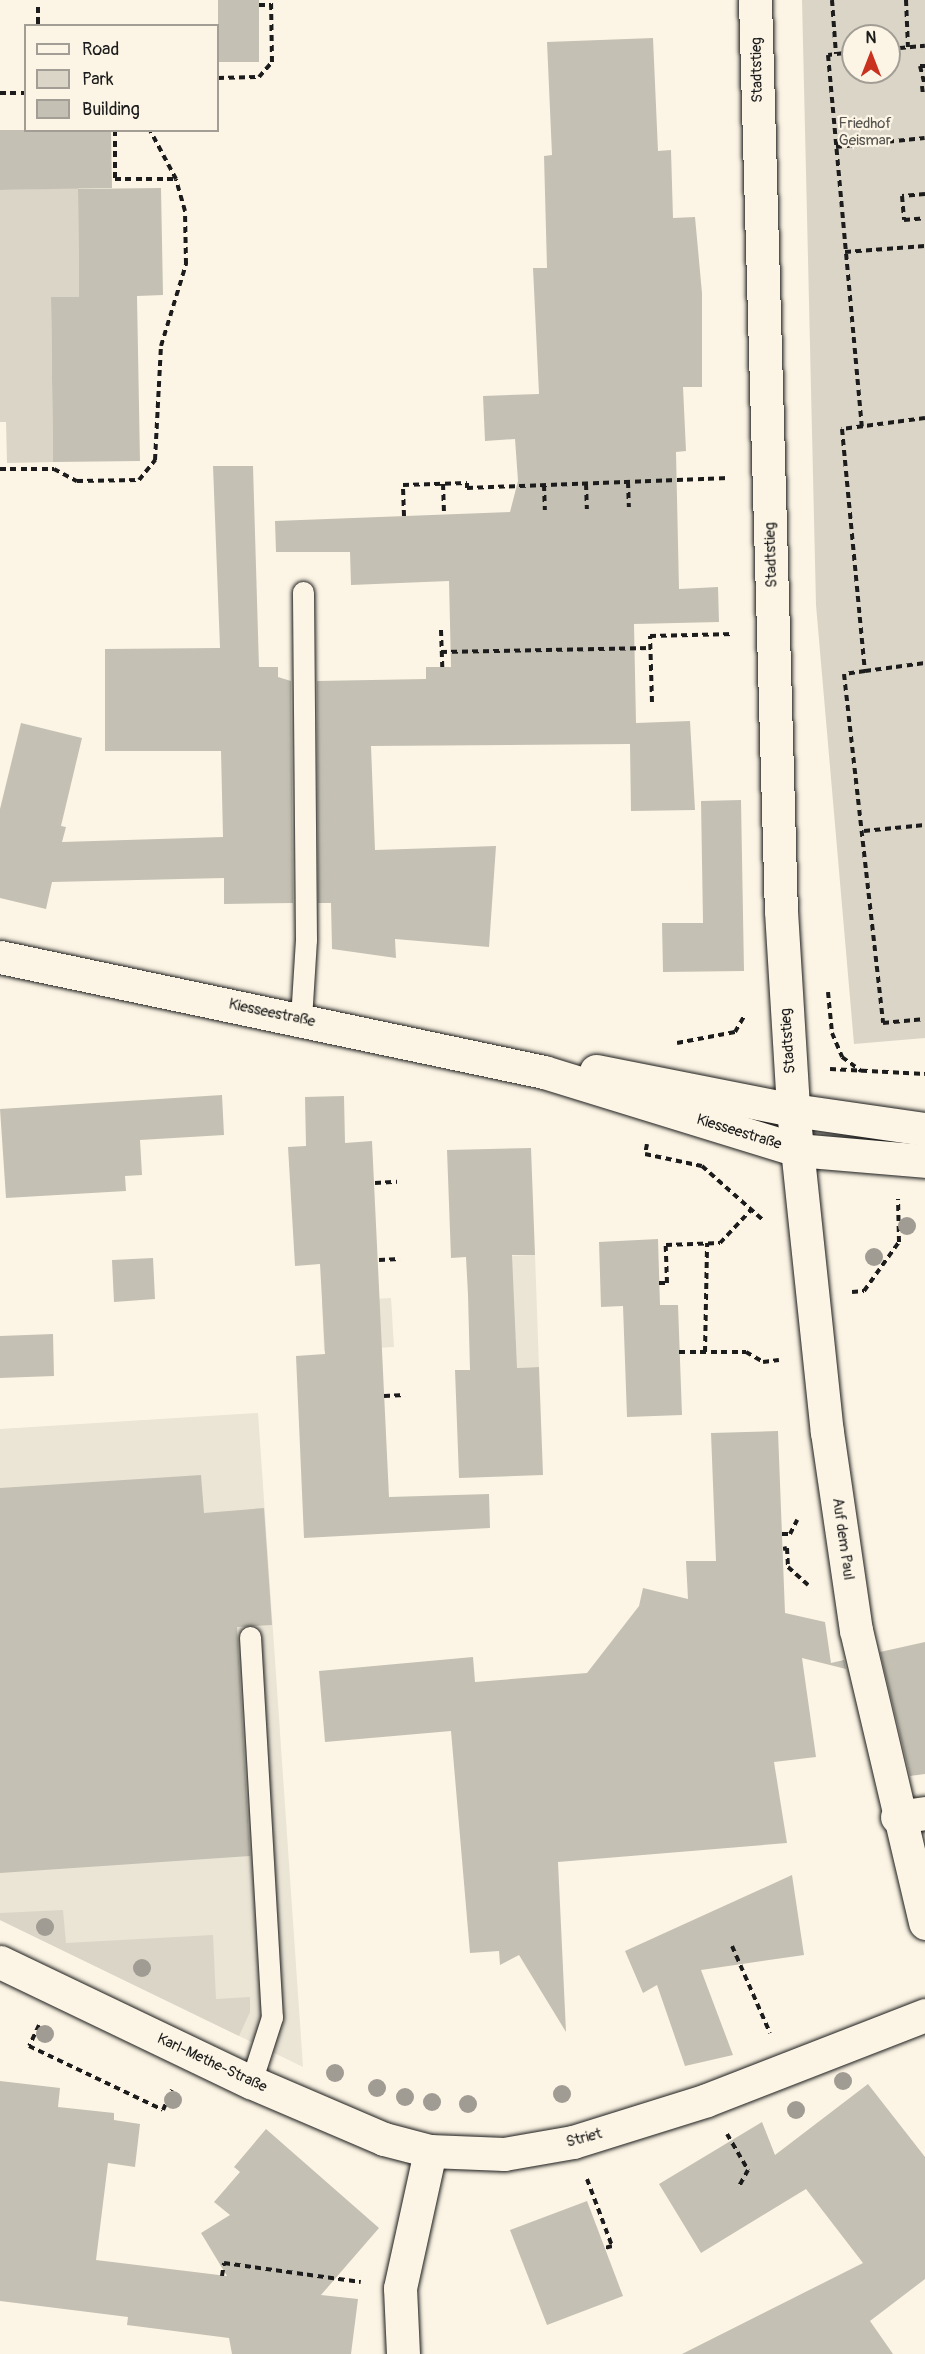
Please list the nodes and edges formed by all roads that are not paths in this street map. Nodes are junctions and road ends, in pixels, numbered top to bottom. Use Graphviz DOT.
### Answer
graph roads {
  1 [pos="756,0"];
  2 [pos="303,592"];
  3 [pos="0,957"];
  4 [pos="301,1019"];
  5 [pos="544,1072"];
  6 [pos="793,1110"];
  7 [pos="925,1129"];
  8 [pos="797,1150"];
  9 [pos="925,1161"];
  10 [pos="250,1636"];
  11 [pos="911,1815"];
  12 [pos="925,1923"];
  13 [pos="0,1962"];
  14 [pos="925,2015"];
  15 [pos="251,2082"];
  16 [pos="430,2151"];
  17 [pos="404,2354"];
  1 -- 6 [label="street, Stadtstieg"];
  2 -- 4 [label="lane"];
  3 -- 4 [label="street, Kiesseestraße"];
  4 -- 5 [label="street, Kiesseestraße"];
  5 -- 6 [label="street, Kiesseestraße"];
  5 -- 8 [label="street, Kiesseestraße"];
  6 -- 7 [label="street, Kiesseestraße"];
  6 -- 8 [label="street, Kiesseestraße"];
  8 -- 9 [label="street, Kiesseestraße"];
  8 -- 11 [label="street, Auf dem Paul"];
  10 -- 15 [label="lane"];
  11 -- 12 [label="street, Auf dem Paul"];
  13 -- 15 [label="street, Karl-Methe-Straße"];
  14 -- 16 [label="street, Striet"];
  15 -- 16 [label="street, Karl-Methe-Straße"];
  16 -- 17 [label="street"];
}
